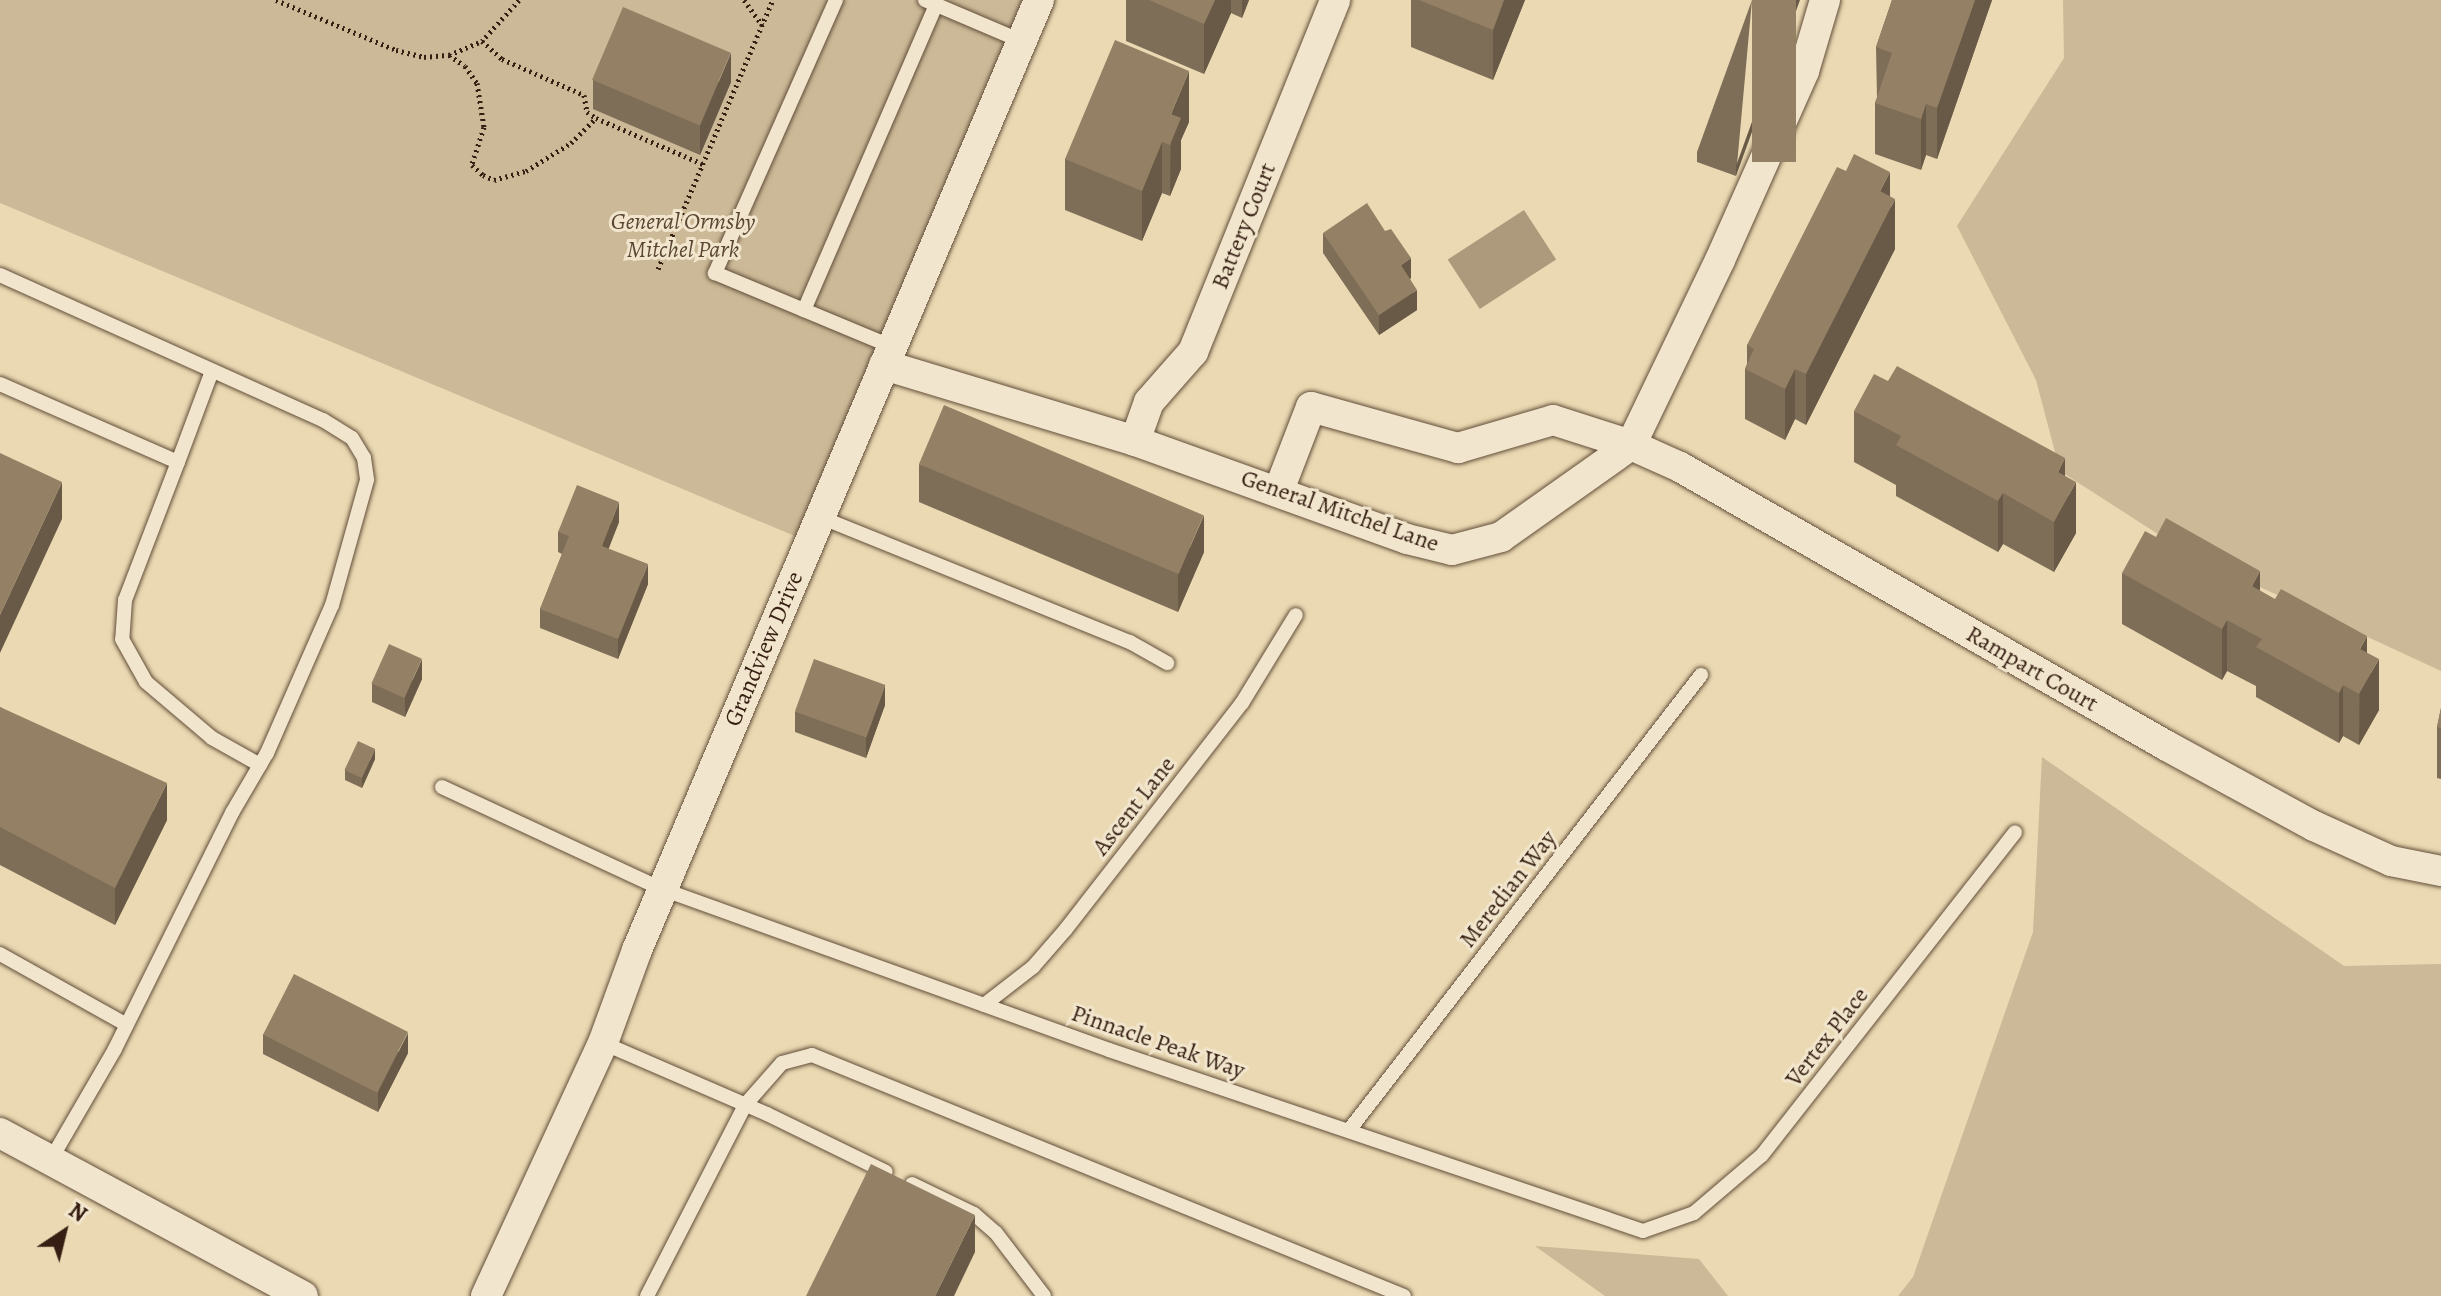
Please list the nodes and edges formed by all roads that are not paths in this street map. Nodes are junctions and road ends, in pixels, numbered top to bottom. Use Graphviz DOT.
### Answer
graph roads {
  1 [pos="836,0"];
  2 [pos="1039,0"];
  3 [pos="1335,0"];
  4 [pos="1825,0"];
  5 [pos="930,2"];
  6 [pos="1021,41"];
  7 [pos="0,275"];
  8 [pos="804,310"];
  9 [pos="887,356"];
  10 [pos="212,371"];
  11 [pos="0,384"];
  12 [pos="1135,441"];
  13 [pos="1631,445"];
  14 [pos="178,462"];
  15 [pos="1279,490"];
  16 [pos="820,517"];
  17 [pos="1296,615"];
  18 [pos="1167,663"];
  19 [pos="1701,675"];
  20 [pos="260,765"];
  21 [pos="442,787"];
  22 [pos="2015,832"];
  23 [pos="2441,871"];
  24 [pos="662,889"];
  25 [pos="0,954"];
  26 [pos="984,1005"];
  27 [pos="127,1025"];
  28 [pos="603,1043"];
  29 [pos="745,1105"];
  30 [pos="1350,1129"];
  31 [pos="0,1133"];
  32 [pos="50,1161"];
  33 [pos="1643,1231"];
  34 [pos="303,1296"];
  35 [pos="486,1296"];
  36 [pos="647,1296"];
  37 [pos="1044,1296"];
  38 [pos="1404,1296"];
  1 -- 8 [label="lane"];
  2 -- 6 [label="street, Grandview Drive"];
  3 -- 12 [label="street, Battery Court"];
  4 -- 13 [label="street, General Mitchel Lane"];
  5 -- 6 [label="lane"];
  5 -- 8 [label="lane"];
  6 -- 9 [label="street, Grandview Drive"];
  7 -- 10 [label="lane"];
  8 -- 9 [label="lane"];
  9 -- 12 [label="street, General Mitchel Lane"];
  9 -- 16 [label="street, Grandview Drive"];
  10 -- 14 [label="lane"];
  10 -- 20 [label="lane"];
  11 -- 14 [label="lane"];
  12 -- 15 [label="street, General Mitchel Lane"];
  13 -- 15 [label="street, General Mitchel Lane"];
  13 -- 15 [label="street, Rampart Court"];
  13 -- 23 [label="street, Rampart Court"];
  14 -- 20 [label="lane"];
  16 -- 18 [label="lane"];
  16 -- 24 [label="street, Grandview Drive"];
  17 -- 26 [label="lane, Ascent Lane"];
  19 -- 30 [label="lane, Meredian Way"];
  20 -- 27 [label="lane"];
  21 -- 24 [label="lane, Pinnacle Peak Way"];
  22 -- 33 [label="lane, Vertex Place"];
  24 -- 26 [label="lane, Pinnacle Peak Way"];
  24 -- 28 [label="street, Grandview Drive"];
  25 -- 27 [label="lane"];
  26 -- 30 [label="lane, Pinnacle Peak Way"];
  27 -- 32 [label="lane"];
  28 -- 29 [label="lane"];
  28 -- 35 [label="street, Grandview Drive"];
  29 -- 36 [label="lane"];
  29 -- 37 [label="lane"];
  29 -- 38 [label="lane"];
  30 -- 33 [label="lane, Pinnacle Peak Way"];
  31 -- 32 [label="street"];
  32 -- 34 [label="street"];
}
